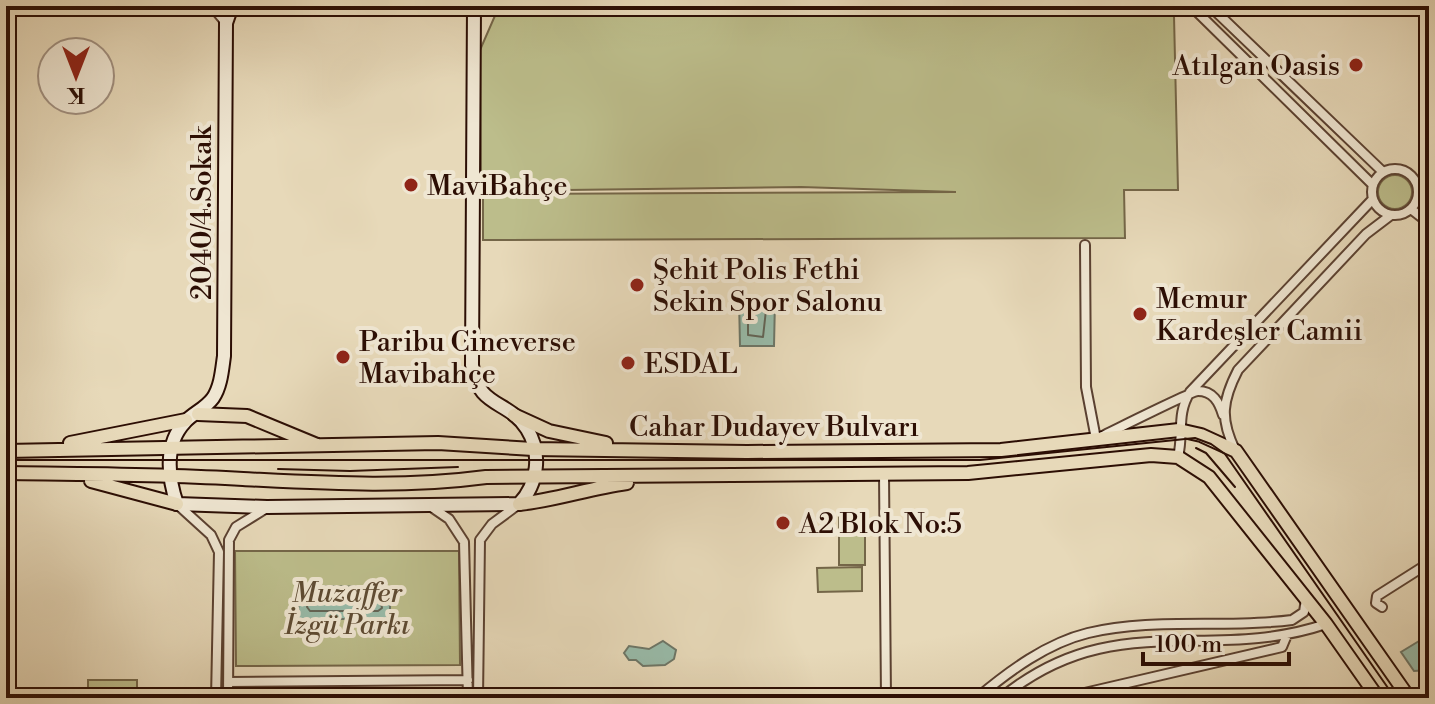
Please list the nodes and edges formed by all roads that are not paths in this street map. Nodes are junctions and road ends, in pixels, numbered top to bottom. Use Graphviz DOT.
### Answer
graph roads {
  1 [pos="212,6"];
  2 [pos="232,6"];
  3 [pos="474,6"];
  4 [pos="482,6"];
  5 [pos="1191,6"];
  6 [pos="1210,6"];
  7 [pos="474,21"];
  8 [pos="226,23"];
  9 [pos="1383,172"];
  10 [pos="1373,185"];
  11 [pos="1373,199"];
  12 [pos="1411,209"];
  13 [pos="1391,215"];
  14 [pos="1429,223"];
  15 [pos="1085,245"];
  16 [pos="1190,392"];
  17 [pos="198,414"];
  18 [pos="514,415"];
  19 [pos="1223,415"];
  20 [pos="186,420"];
  21 [pos="1179,430"];
  22 [pos="1096,439"];
  23 [pos="319,447"];
  24 [pos="172,448"];
  25 [pos="533,449"];
  26 [pos="653,450"];
  27 [pos="7,451"];
  28 [pos="1236,451"];
  29 [pos="1178,457"];
  30 [pos="7,473"];
  31 [pos="884,474"];
  32 [pos="170,476"];
  33 [pos="686,476"];
  34 [pos="535,477"];
  35 [pos="177,504"];
  36 [pos="519,504"];
  37 [pos="429,505"];
  38 [pos="267,507"];
  39 [pos="1429,563"];
  40 [pos="1306,599"];
  41 [pos="1382,607"];
  42 [pos="1326,624"];
  43 [pos="1287,635"];
  44 [pos="468,680"];
  45 [pos="228,682"];
  46 [pos="216,698"];
  47 [pos="228,698"];
  48 [pos="468,698"];
  49 [pos="478,698"];
  50 [pos="886,698"];
  51 [pos="977,698"];
  52 [pos="1001,698"];
  53 [pos="1063,698"];
  54 [pos="1378,698"];
  55 [pos="1409,698"];
  1 -- 8 [label="street"];
  2 -- 8 [label="street, 2040/4.Sokak"];
  3 -- 7 [label="street"];
  4 -- 7 [label="street"];
  5 -- 10 [label="street"];
  6 -- 9 [label="street"];
  7 -- 18 [label="street"];
  8 -- 17 [label="street, 2040/4.Sokak"];
  9 -- 10 [label="street"];
  9 -- 12 [label="street"];
  10 -- 11 [label="street"];
  11 -- 13 [label="street"];
  11 -- 16 [label="street"];
  12 -- 13 [label="street"];
  12 -- 14 [label="street"];
  13 -- 19 [label="street"];
  15 -- 22 [label="street"];
  16 -- 19 [label="street"];
  16 -- 21 [label="street"];
  16 -- 22 [label="street"];
  17 -- 20 [label="street"];
  17 -- 23 [label="main road"];
  18 -- 25 [label="street"];
  18 -- 26 [label="main road"];
  19 -- 28 [label="street"];
  20 -- 24 [label="street"];
  20 -- 27 [label="main road"];
  21 -- 22 [label="main road, Cahar Dudayev Bulvarı"];
  21 -- 28 [label="main road, Cahar Dudayev Bulvarı"];
  21 -- 29 [label="street"];
  22 -- 26 [label="main road, Cahar Dudayev Bulvarı"];
  23 -- 24 [label="main road, Cahar Dudayev Bulvarı"];
  23 -- 25 [label="main road, Cahar Dudayev Bulvarı"];
  24 -- 27 [label="main road, Cahar Dudayev Bulvarı"];
  24 -- 32 [label="street"];
  25 -- 26 [label="main road, Cahar Dudayev Bulvarı"];
  25 -- 34 [label="street"];
  28 -- 55 [label="main road"];
  29 -- 31 [label="main road, Cahar Dudayev Bulvarı"];
  29 -- 40 [label="main road"];
  30 -- 32 [label="main road, Cahar Dudayev Bulvarı"];
  30 -- 35 [label="main road"];
  31 -- 33 [label="main road, Cahar Dudayev Bulvarı"];
  31 -- 50 [label="street"];
  32 -- 34 [label="main road, Cahar Dudayev Bulvarı"];
  32 -- 35 [label="street"];
  33 -- 34 [label="main road, Cahar Dudayev Bulvarı"];
  33 -- 36 [label="main road"];
  34 -- 36 [label="street"];
  35 -- 38 [label="street"];
  35 -- 46 [label="street"];
  36 -- 37 [label="street"];
  36 -- 49 [label="street"];
  37 -- 38 [label="street"];
  37 -- 44 [label="street"];
  38 -- 45 [label="street"];
  39 -- 41 [label="street"];
  40 -- 42 [label="main road"];
  40 -- 51 [label="street"];
  42 -- 43 [label="street"];
  42 -- 54 [label="main road"];
  43 -- 52 [label="street"];
  43 -- 53 [label="street"];
  44 -- 45 [label="street"];
  44 -- 48 [label="street"];
  45 -- 47 [label="street"];
}
